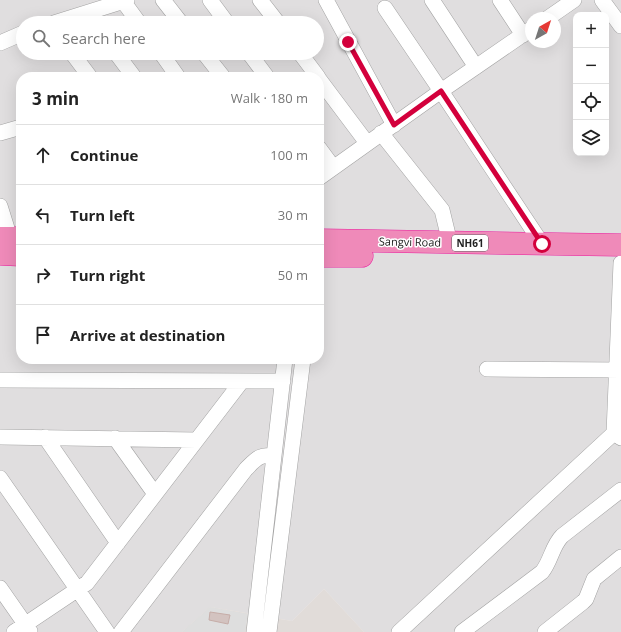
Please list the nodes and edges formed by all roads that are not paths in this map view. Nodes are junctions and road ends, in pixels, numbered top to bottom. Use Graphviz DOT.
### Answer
graph roads {
  1 [pos="163,0"];
  2 [pos="210,0"];
  3 [pos="260,0"];
  4 [pos="326,0"];
  5 [pos="432,0"];
  6 [pos="500,0"];
  7 [pos="602,0"];
  8 [pos="125,1"];
  9 [pos="564,3"];
  10 [pos="385,8"];
  11 [pos="554,12"];
  12 [pos="95,16"];
  13 [pos="134,16"];
  14 [pos="176,16"];
  15 [pos="222,16"];
  16 [pos="273,16"];
  17 [pos="621,26"];
  18 [pos="525,30"];
  19 [pos="525,33"];
  20 [pos="16,36"];
  21 [pos="0,43"];
  22 [pos="77,60"];
  23 [pos="121,60"];
  24 [pos="166,60"];
  25 [pos="210,60"];
  26 [pos="254,60"];
  27 [pos="305,60"];
  28 [pos="476,67"];
  29 [pos="86,72"];
  30 [pos="130,72"];
  31 [pos="174,72"];
  32 [pos="219,72"];
  33 [pos="263,72"];
  34 [pos="314,72"];
  35 [pos="324,86"];
  36 [pos="441,91"];
  37 [pos="394,125"];
  38 [pos="16,128"];
  39 [pos="0,133"];
  40 [pos="381,133"];
  41 [pos="367,143"];
  42 [pos="324,155"];
  43 [pos="333,168"];
  44 [pos="324,174"];
  45 [pos="0,206"];
  46 [pos="324,240"];
  47 [pos="450,242"];
  48 [pos="10,244"];
  49 [pos="542,244"];
  50 [pos="621,245"];
  51 [pos="324,256"];
  52 [pos="621,260"];
  53 [pos="621,264"];
  54 [pos="285,364"];
  55 [pos="302,364"];
  56 [pos="487,369"];
  57 [pos="619,370"];
  58 [pos="0,380"];
  59 [pos="242,381"];
  60 [pos="283,381"];
  61 [pos="618,436"];
  62 [pos="0,437"];
  63 [pos="45,437"];
  64 [pos="115,438"];
  65 [pos="196,440"];
  66 [pos="274,456"];
  67 [pos="0,478"];
  68 [pos="621,490"];
  69 [pos="155,494"];
  70 [pos="6,498"];
  71 [pos="118,542"];
  72 [pos="621,557"];
  73 [pos="0,588"];
  74 [pos="77,589"];
  75 [pos="258,591"];
  76 [pos="274,593"];
  77 [pos="23,629"];
  78 [pos="107,632"];
  79 [pos="121,632"];
  80 [pos="254,632"];
  81 [pos="269,632"];
  82 [pos="399,632"];
  83 [pos="462,632"];
  84 [pos="545,632"];
  1 -- 14 [label="street"];
  2 -- 15 [label="street"];
  3 -- 16 [label="street"];
  4 -- 37 [label="street"];
  5 -- 28 [label="street"];
  6 -- 18 [label="street"];
  7 -- 17 [label="street"];
  8 -- 12 [label="street"];
  8 -- 13 [label="street"];
  9 -- 11 [label="street"];
  10 -- 36 [label="street"];
  19 -- 28 [label="street"];
  20 -- 21 [label="street"];
  22 -- 29 [label="street"];
  23 -- 30 [label="street"];
  24 -- 31 [label="street"];
  25 -- 32 [label="street"];
  26 -- 33 [label="street"];
  27 -- 34 [label="street"];
  28 -- 36 [label="street"];
  35 -- 41 [label="street"];
  36 -- 37 [label="street"];
  36 -- 49 [label="street"];
  37 -- 40 [label="street"];
  38 -- 39 [label="street"];
  40 -- 41 [label="street"];
  40 -- 47 [label="street"];
  41 -- 43 [label="street"];
  42 -- 43 [label="street"];
  43 -- 44 [label="street"];
  45 -- 48 [label="street"];
  46 -- 47 [label="highway, Sangvi Road / NH61"];
  47 -- 49 [label="highway, Sangvi Road / NH61"];
  49 -- 50 [label="highway, Sangvi Road / NH61"];
  51 -- 52 [label="highway, Sangvi Road / NH61"];
  53 -- 57 [label="street"];
  54 -- 60 [label="street"];
  55 -- 76 [label="street"];
  56 -- 57 [label="street"];
  57 -- 61 [label="street"];
  58 -- 59 [label="street"];
  59 -- 60 [label="street"];
  59 -- 65 [label="street"];
  60 -- 66 [label="street"];
  61 -- 82 [label="street"];
  62 -- 63 [label="street"];
  63 -- 64 [label="street"];
  63 -- 71 [label="street"];
  64 -- 65 [label="street"];
  64 -- 69 [label="street"];
  65 -- 69 [label="street"];
  66 -- 75 [label="street"];
  66 -- 79 [label="street"];
  67 -- 70 [label="street"];
  68 -- 83 [label="street"];
  69 -- 71 [label="street"];
  70 -- 74 [label="street"];
  71 -- 74 [label="street"];
  72 -- 84 [label="street"];
  73 -- 77 [label="street"];
  74 -- 77 [label="street"];
  74 -- 78 [label="street"];
  75 -- 76 [label="street"];
  75 -- 80 [label="street"];
  76 -- 81 [label="street"];
}
